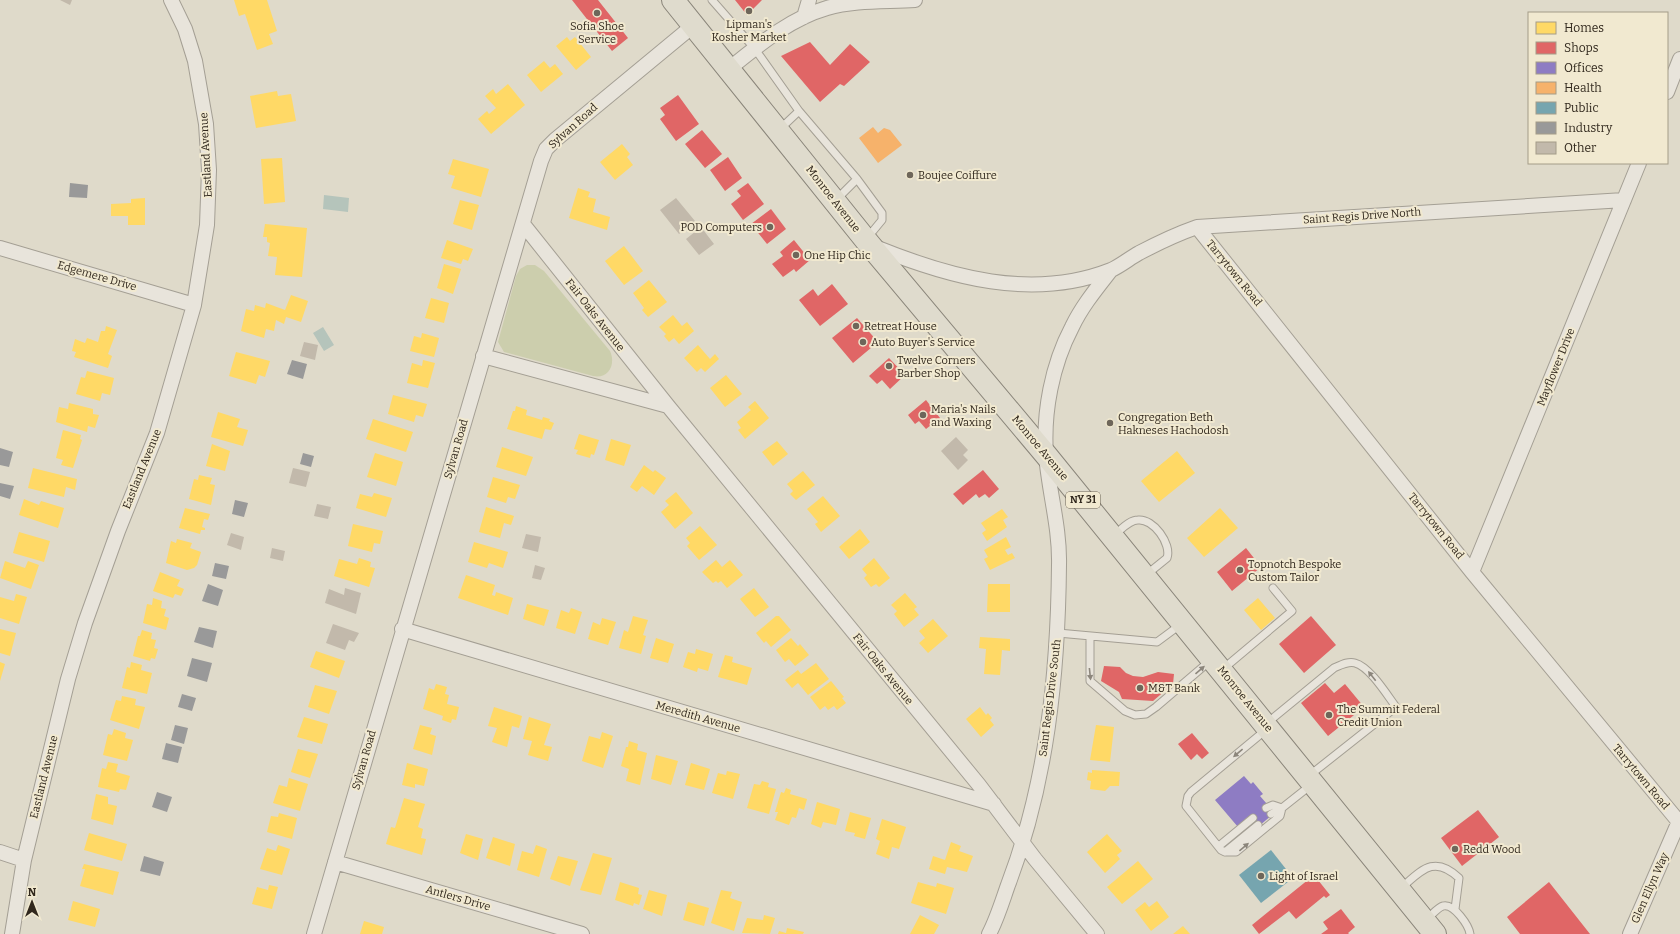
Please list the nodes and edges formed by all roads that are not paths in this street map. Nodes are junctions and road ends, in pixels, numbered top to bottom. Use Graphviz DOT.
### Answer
graph roads {
  1 [pos="171,0"];
  2 [pos="674,0"];
  3 [pos="712,0"];
  4 [pos="809,0"];
  5 [pos="915,0"];
  6 [pos="857,2"];
  7 [pos="804,17"];
  8 [pos="694,25"];
  9 [pos="755,49"];
  10 [pos="1680,59"];
  11 [pos="729,69"];
  12 [pos="1668,89"];
  13 [pos="799,111"];
  14 [pos="779,130"];
  15 [pos="1638,164"];
  16 [pos="857,179"];
  17 [pos="1624,200"];
  18 [pos="835,201"];
  19 [pos="523,224"];
  20 [pos="1197,227"];
  21 [pos="867,242"];
  22 [pos="0,248"];
  23 [pos="1111,270"];
  24 [pos="194,305"];
  25 [pos="483,356"];
  26 [pos="668,406"];
  27 [pos="1046,455"];
  28 [pos="1112,536"];
  29 [pos="1472,572"];
  30 [pos="1144,576"];
  31 [pos="1273,588"];
  32 [pos="1183,623"];
  33 [pos="402,630"];
  34 [pos="1058,633"];
  35 [pos="1090,636"];
  36 [pos="1217,665"];
  37 [pos="1267,726"];
  38 [pos="1311,780"];
  39 [pos="994,804"];
  40 [pos="1266,808"];
  41 [pos="1282,808"];
  42 [pos="1271,814"];
  43 [pos="1253,818"];
  44 [pos="1680,820"];
  45 [pos="1258,825"];
  46 [pos="1023,843"];
  47 [pos="1219,846"];
  48 [pos="0,852"];
  49 [pos="1225,852"];
  50 [pos="24,860"];
  51 [pos="335,862"];
  52 [pos="1399,890"];
  53 [pos="1454,909"];
  54 [pos="1431,930"];
  55 [pos="12,934"];
  56 [pos="314,934"];
  57 [pos="582,934"];
  58 [pos="989,934"];
  59 [pos="1097,934"];
  60 [pos="1470,934"];
  61 [pos="1630,934"];
  1 -- 24 [label="street, Eastland Avenue"];
  2 -- 8 [label="main road, Monroe Avenue / NY 31"];
  3 -- 9 [label="lane"];
  4 -- 7 [label="street"];
  5 -- 6 [label="street"];
  6 -- 7 [label="street"];
  7 -- 9 [label="street"];
  8 -- 11 [label="main road, Monroe Avenue / NY 31"];
  8 -- 19 [label="street, Sylvan Road"];
  9 -- 11 [label="street"];
  9 -- 13 [label="lane"];
  10 -- 12 [label="street"];
  11 -- 14 [label="main road, Monroe Avenue / NY 31"];
  13 -- 14 [label="lane"];
  13 -- 16 [label="lane"];
  14 -- 18 [label="main road, Monroe Avenue / NY 31"];
  15 -- 17 [label="street, Mayflower Drive"];
  16 -- 18 [label="lane"];
  16 -- 21 [label="lane"];
  17 -- 20 [label="street, Saint Regis Drive North"];
  17 -- 29 [label="street, Mayflower Drive"];
  18 -- 21 [label="main road, Monroe Avenue / NY 31"];
  19 -- 25 [label="street, Sylvan Road"];
  19 -- 26 [label="street, Fair Oaks Avenue"];
  20 -- 23 [label="street, Saint Regis Drive North"];
  20 -- 29 [label="street, Tarrytown Road"];
  21 -- 23 [label="street, Saint Regis Drive North"];
  21 -- 27 [label="main road, Monroe Avenue / NY 31"];
  22 -- 24 [label="street, Edgemere Drive"];
  23 -- 27 [label="street, Saint Regis Drive North"];
  24 -- 50 [label="street, Eastland Avenue"];
  25 -- 26 [label="street"];
  25 -- 33 [label="street, Sylvan Road"];
  26 -- 39 [label="street, Fair Oaks Avenue"];
  27 -- 28 [label="main road, Monroe Avenue / NY 31"];
  27 -- 34 [label="street, Saint Regis Drive South"];
  28 -- 30 [label="main road, Monroe Avenue / NY 31"];
  28 -- 30 [label="lane"];
  29 -- 44 [label="street, Tarrytown Road"];
  30 -- 32 [label="main road, Monroe Avenue / NY 31"];
  31 -- 36 [label="lane"];
  32 -- 35 [label="lane"];
  32 -- 36 [label="main road, Monroe Avenue / NY 31"];
  33 -- 39 [label="street, Meredith Avenue"];
  33 -- 51 [label="street, Sylvan Road"];
  34 -- 35 [label="lane"];
  34 -- 46 [label="street, Saint Regis Drive South"];
  35 -- 36 [label="lane, one-way"];
  36 -- 37 [label="main road, Monroe Avenue / NY 31"];
  37 -- 38 [label="main road, Monroe Avenue / NY 31"];
  38 -- 37 [label="lane, one-way"];
  37 -- 47 [label="lane, one-way"];
  38 -- 41 [label="lane"];
  38 -- 52 [label="main road, Monroe Avenue / NY 31"];
  39 -- 46 [label="street, Fair Oaks Avenue"];
  40 -- 41 [label="lane"];
  41 -- 42 [label="lane"];
  49 -- 41 [label="lane, one-way"];
  43 -- 47 [label="lane"];
  44 -- 61 [label="street, Glen Ellyn Way"];
  45 -- 49 [label="lane"];
  46 -- 58 [label="street, Saint Regis Drive South"];
  46 -- 59 [label="street, Fair Oaks Avenue"];
  47 -- 49 [label="lane"];
  48 -- 50 [label="street"];
  50 -- 55 [label="street, Eastland Avenue"];
  51 -- 56 [label="street, Sylvan Road"];
  51 -- 57 [label="street, Antlers Drive"];
  52 -- 53 [label="lane"];
  52 -- 54 [label="main road, Monroe Avenue / NY 31"];
  53 -- 54 [label="lane"];
  53 -- 60 [label="lane"];
}
